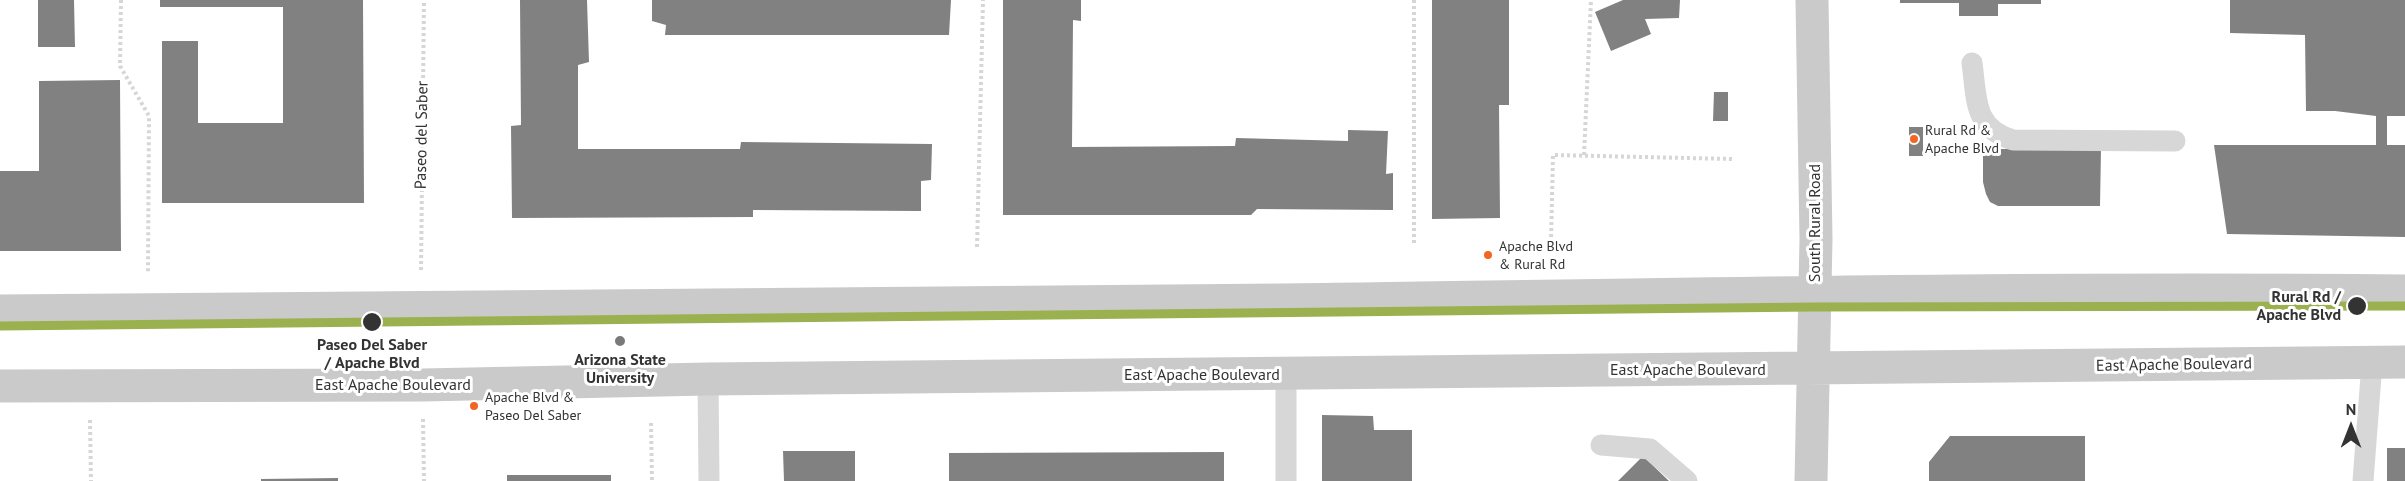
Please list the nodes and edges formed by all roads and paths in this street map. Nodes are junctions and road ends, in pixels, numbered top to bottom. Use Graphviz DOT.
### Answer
graph roads {
  1 [pos="121,0"];
  2 [pos="424,0"];
  3 [pos="983,0"];
  4 [pos="1414,0"];
  5 [pos="1591,0"];
  6 [pos="1812,0"];
  7 [pos="1972,63"];
  8 [pos="2175,141"];
  9 [pos="1584,155"];
  10 [pos="1732,159"];
  11 [pos="1414,243"];
  12 [pos="1551,243"];
  13 [pos="977,247"];
  14 [pos="421,270"];
  15 [pos="148,272"];
  16 [pos="1815,291"];
  17 [pos="2405,291"];
  18 [pos="0,311"];
  19 [pos="2405,362"];
  20 [pos="2372,363"];
  21 [pos="1812,370"];
  22 [pos="1286,374"];
  23 [pos="708,379"];
  24 [pos="0,386"];
  25 [pos="90,386"];
  26 [pos="423,417"];
  27 [pos="651,423"];
  28 [pos="1601,445"];
  29 [pos="91,481"];
  30 [pos="424,481"];
  31 [pos="652,481"];
  32 [pos="709,481"];
  33 [pos="1286,481"];
  34 [pos="1687,481"];
  35 [pos="1811,481"];
  36 [pos="2362,481"];
  1 -- 15 [label="path"];
  2 -- 14 [label="path, Paseo del Saber"];
  3 -- 13 [label="path"];
  4 -- 11 [label="path"];
  5 -- 9 [label="path"];
  6 -- 16 [label="main road, South Rural Road"];
  7 -- 8 [label="lane"];
  9 -- 10 [label="path"];
  9 -- 12 [label="path"];
  16 -- 17 [label="main road"];
  16 -- 18 [label="main road"];
  16 -- 21 [label="main road, South Rural Road"];
  19 -- 20 [label="main road, East Apache Boulevard"];
  20 -- 21 [label="main road, East Apache Boulevard"];
  20 -- 36 [label="lane"];
  21 -- 22 [label="main road, East Apache Boulevard"];
  21 -- 35 [label="main road, South Rural Road"];
  22 -- 23 [label="main road, East Apache Boulevard"];
  22 -- 33 [label="lane"];
  23 -- 25 [label="main road, East Apache Boulevard"];
  23 -- 32 [label="lane"];
  24 -- 25 [label="main road, East Apache Boulevard"];
  25 -- 29 [label="path"];
  26 -- 30 [label="path"];
  27 -- 31 [label="path"];
  28 -- 34 [label="lane"];
}
